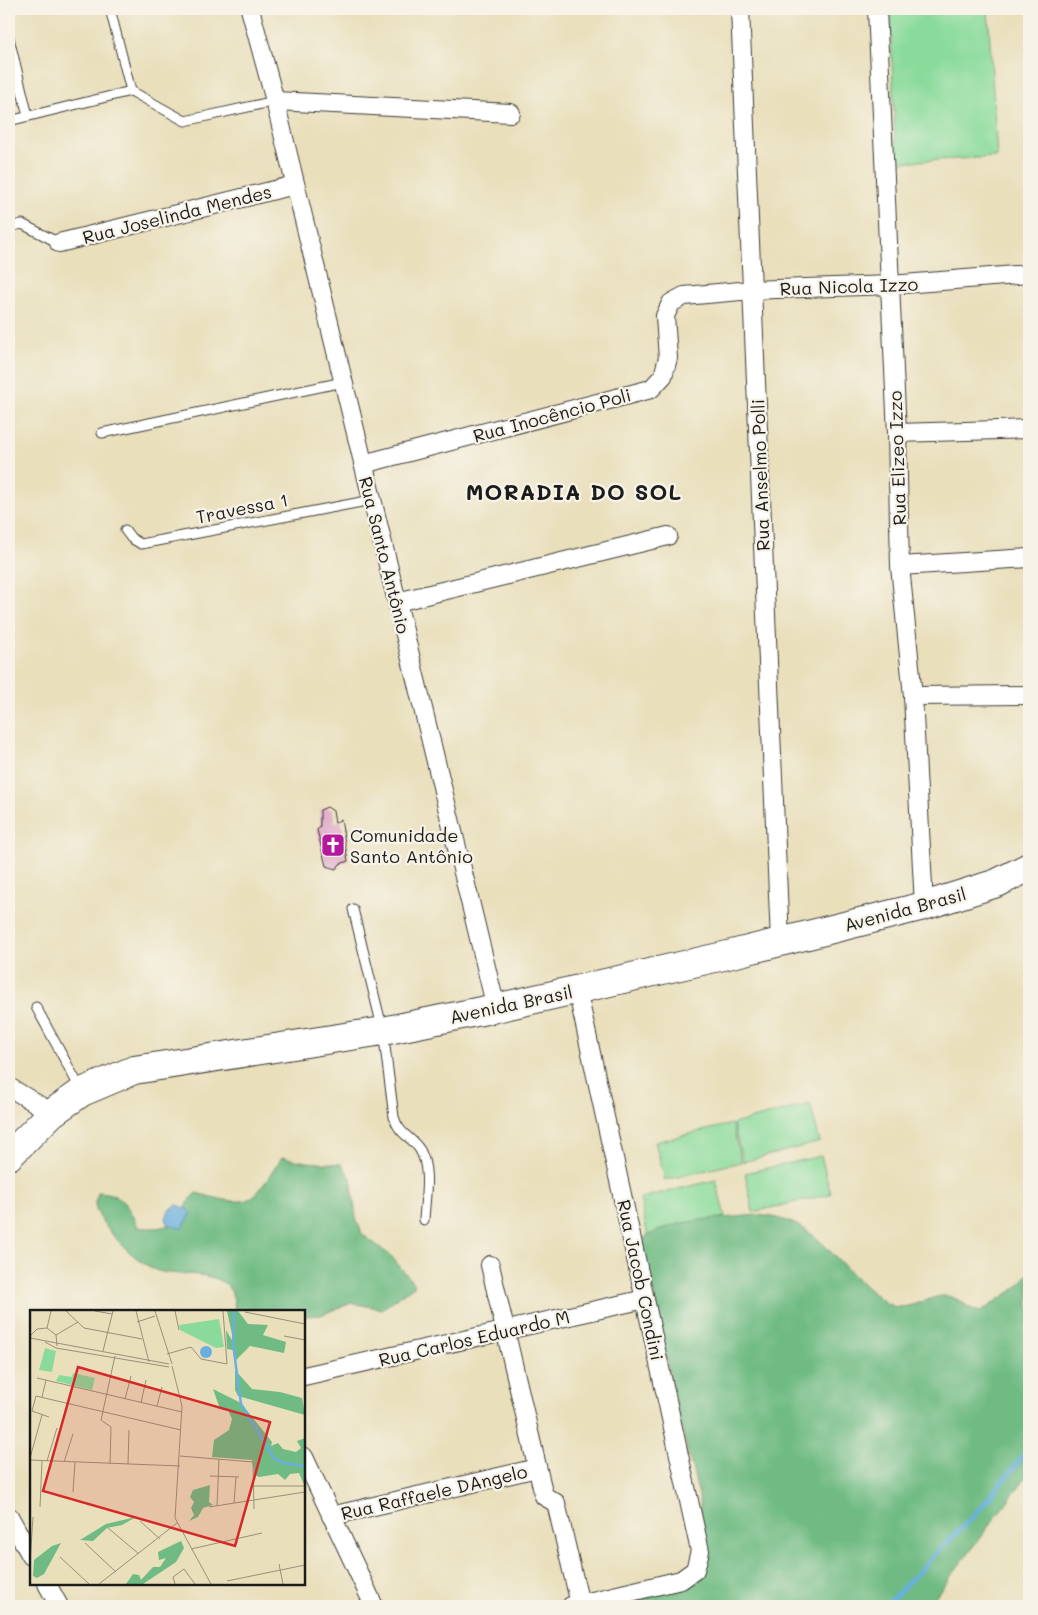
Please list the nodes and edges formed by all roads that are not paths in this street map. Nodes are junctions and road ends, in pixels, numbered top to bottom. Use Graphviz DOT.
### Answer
graph roads {
  1 [pos="110,9"];
  2 [pos="250,9"];
  3 [pos="740,9"];
  4 [pos="877,9"];
  5 [pos="9,38"];
  6 [pos="131,91"];
  7 [pos="274,101"];
  8 [pos="511,113"];
  9 [pos="28,116"];
  10 [pos="9,121"];
  11 [pos="295,185"];
  12 [pos="9,227"];
  13 [pos="59,243"];
  14 [pos="1029,274"];
  15 [pos="891,285"];
  16 [pos="752,290"];
  17 [pos="671,304"];
  18 [pos="343,382"];
  19 [pos="1029,429"];
  20 [pos="897,432"];
  21 [pos="102,433"];
  22 [pos="363,464"];
  23 [pos="372,500"];
  24 [pos="125,530"];
  25 [pos="668,536"];
  26 [pos="1029,558"];
  27 [pos="900,566"];
  28 [pos="397,602"];
  29 [pos="1029,695"];
  30 [pos="913,696"];
  31 [pos="1029,868"];
  32 [pos="924,906"];
  33 [pos="353,909"];
  34 [pos="780,941"];
  35 [pos="577,989"];
  36 [pos="36,1007"];
  37 [pos="496,1008"];
  38 [pos="383,1031"];
  39 [pos="9,1087"];
  40 [pos="82,1092"];
  41 [pos="52,1113"];
  42 [pos="9,1156"];
  43 [pos="424,1220"];
  44 [pos="490,1265"];
  45 [pos="645,1299"];
  46 [pos="505,1331"];
  47 [pos="305,1376"];
  48 [pos="305,1459"];
  49 [pos="537,1468"];
  50 [pos="9,1516"];
  51 [pos="331,1516"];
  52 [pos="30,1554"];
  53 [pos="48,1585"];
  54 [pos="576,1605"];
  55 [pos="59,1606"];
  56 [pos="374,1606"];
  1 -- 6 [label="lane"];
  2 -- 7 [label="street, Rua Santo Antônio"];
  3 -- 16 [label="street, Rua Anselmo Polli"];
  4 -- 15 [label="street, Rua Elizeo Izzo"];
  5 -- 9 [label="lane"];
  6 -- 7 [label="lane"];
  6 -- 9 [label="lane"];
  7 -- 8 [label="street"];
  7 -- 11 [label="street, Rua Santo Antônio"];
  9 -- 10 [label="lane"];
  11 -- 13 [label="street, Rua Joselinda Mendes"];
  11 -- 18 [label="street, Rua Santo Antônio"];
  12 -- 13 [label="lane"];
  14 -- 15 [label="street, Rua Nicola Izzo"];
  15 -- 16 [label="street, Rua Nicola Izzo"];
  15 -- 20 [label="street, Rua Elizeo Izzo"];
  16 -- 17 [label="street, Rua Nicola Izzo"];
  16 -- 34 [label="street, Rua Anselmo Polli"];
  17 -- 22 [label="street, Rua Inocêncio Poli"];
  18 -- 21 [label="lane"];
  18 -- 22 [label="street, Rua Santo Antônio"];
  19 -- 20 [label="street"];
  20 -- 27 [label="street, Rua Elizeo Izzo"];
  22 -- 23 [label="street, Rua Santo Antônio"];
  23 -- 24 [label="lane, Travessa 1"];
  23 -- 28 [label="street, Rua Santo Antônio"];
  25 -- 28 [label="street"];
  26 -- 27 [label="street"];
  27 -- 30 [label="street, Rua Elizeo Izzo"];
  28 -- 37 [label="street, Rua Santo Antônio"];
  29 -- 30 [label="street"];
  30 -- 32 [label="street, Rua Elizeo Izzo"];
  31 -- 32 [label="main road, Avenida Brasil"];
  32 -- 34 [label="main road, Avenida Brasil"];
  33 -- 38 [label="lane"];
  34 -- 35 [label="main road, Avenida Brasil"];
  35 -- 37 [label="main road, Avenida Brasil"];
  35 -- 45 [label="street, Rua Jacob Condini"];
  36 -- 40 [label="lane"];
  37 -- 38 [label="main road, Avenida Brasil"];
  38 -- 40 [label="main road, Avenida Brasil"];
  38 -- 43 [label="lane"];
  39 -- 41 [label="street"];
  40 -- 41 [label="main road, Avenida Brasil"];
  41 -- 42 [label="main road, Avenida Brasil"];
  44 -- 46 [label="street"];
  45 -- 46 [label="street, Rua Carlos Eduardo M"];
  45 -- 54 [label="street, Rua Jacob Condini"];
  46 -- 47 [label="street, Rua Carlos Eduardo M"];
  46 -- 49 [label="street"];
  48 -- 51 [label="street"];
  49 -- 51 [label="street, Rua Raffaele DAngelo"];
  49 -- 54 [label="street"];
  50 -- 52 [label="street"];
  51 -- 56 [label="street"];
  53 -- 55 [label="street"];
}
